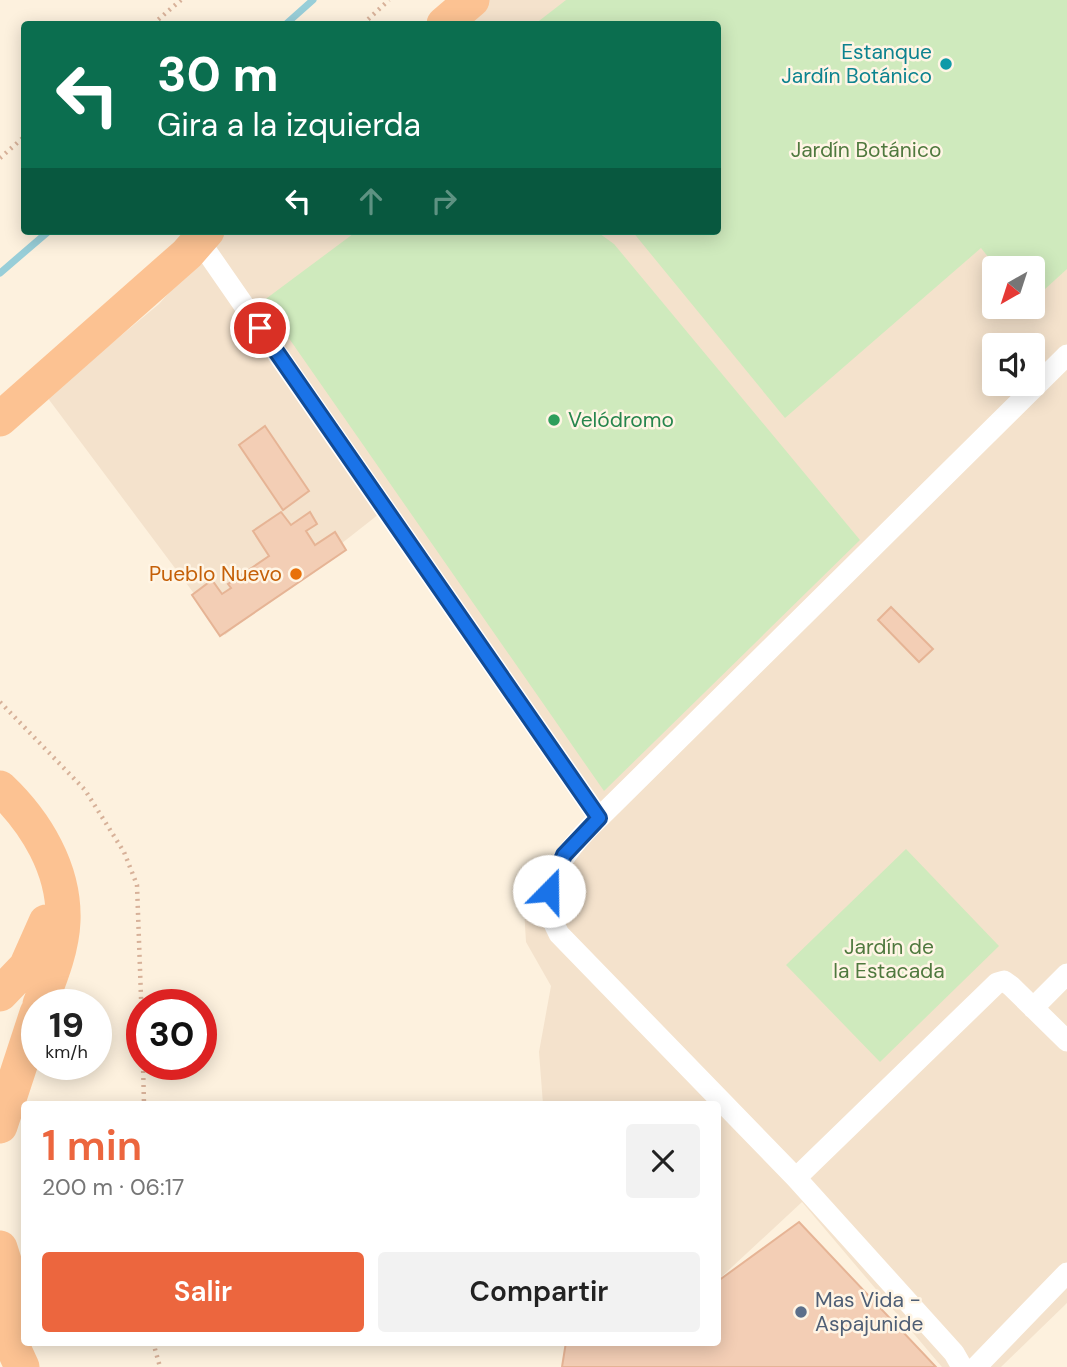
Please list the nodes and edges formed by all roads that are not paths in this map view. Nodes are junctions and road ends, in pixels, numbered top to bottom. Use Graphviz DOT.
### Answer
graph roads {
  1 [pos="472,0"];
  2 [pos="448,21"];
  3 [pos="202,235"];
  4 [pos="1067,355"];
  5 [pos="2,412"];
  6 [pos="0,788"];
  7 [pos="599,818"];
  8 [pos="59,886"];
  9 [pos="1067,974"];
  10 [pos="45,989"];
  11 [pos="0,994"];
  12 [pos="1033,1008"];
  13 [pos="1067,1041"];
  14 [pos="21,1062"];
  15 [pos="0,1126"];
  16 [pos="796,1178"];
  17 [pos="0,1248"];
  18 [pos="1067,1273"];
  19 [pos="21,1314"];
  20 [pos="0,1319"];
  21 [pos="34,1346"];
  22 [pos="22,1367"];
  23 [pos="43,1367"];
  24 [pos="962,1367"];
  25 [pos="976,1367"];
  1 -- 2 [label="highway"];
  3 -- 5 [label="highway"];
  3 -- 7 [label="street"];
  4 -- 7 [label="street"];
  6 -- 8 [label="highway"];
  7 -- 16 [label="street"];
  8 -- 10 [label="highway"];
  8 -- 11 [label="highway"];
  9 -- 12 [label="street"];
  12 -- 13 [label="street"];
  12 -- 16 [label="street"];
  14 -- 15 [label="highway"];
  16 -- 24 [label="street"];
  17 -- 19 [label="highway"];
  18 -- 25 [label="street"];
  20 -- 22 [label="highway"];
  21 -- 23 [label="highway"];
}
